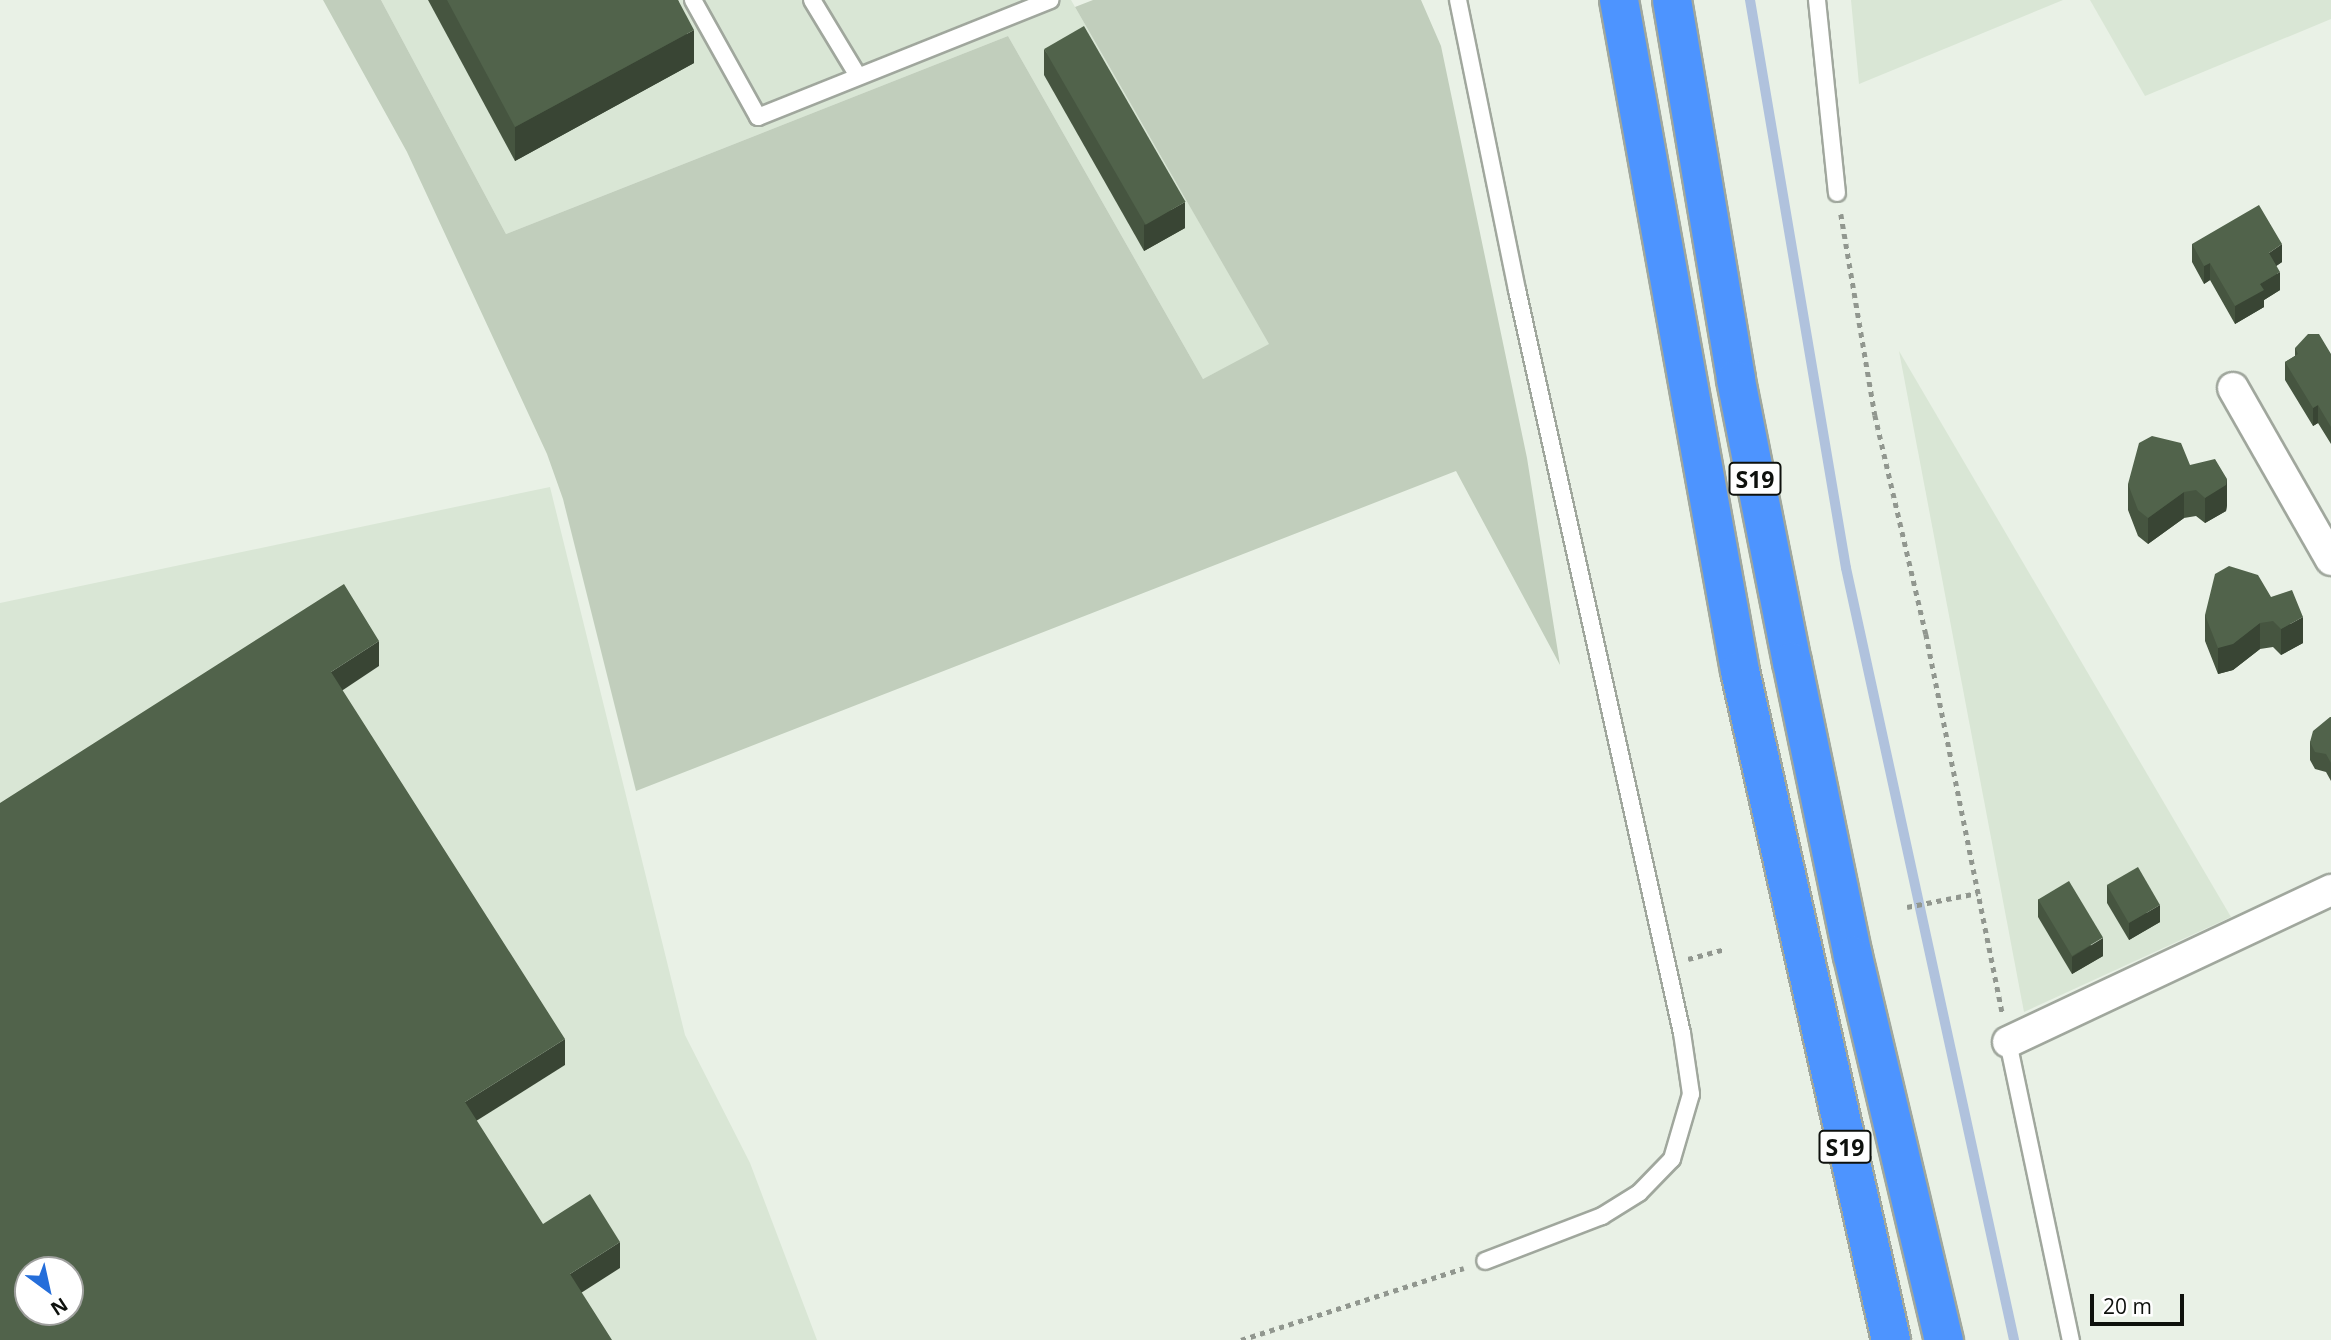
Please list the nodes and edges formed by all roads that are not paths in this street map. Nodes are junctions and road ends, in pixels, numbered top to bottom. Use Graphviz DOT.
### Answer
graph roads {
  1 [pos="693,0"];
  2 [pos="812,0"];
  3 [pos="1050,0"];
  4 [pos="1458,0"];
  5 [pos="1619,0"];
  6 [pos="1672,0"];
  7 [pos="1817,0"];
  8 [pos="858,76"];
  9 [pos="1837,193"];
  10 [pos="2233,388"];
  11 [pos="2331,560"];
  12 [pos="2331,890"];
  13 [pos="2008,1042"];
  14 [pos="1485,1261"];
  15 [pos="1891,1340"];
  16 [pos="1944,1340"];
  17 [pos="2071,1340"];
  1 -- 8 [label="lane"];
  2 -- 8 [label="lane"];
  3 -- 8 [label="lane"];
  4 -- 14 [label="lane"];
  5 -- 15 [label="highway, S19"];
  6 -- 16 [label="highway, S19"];
  7 -- 9 [label="lane"];
  10 -- 11 [label="street"];
  12 -- 13 [label="street"];
  13 -- 17 [label="lane"];
}
